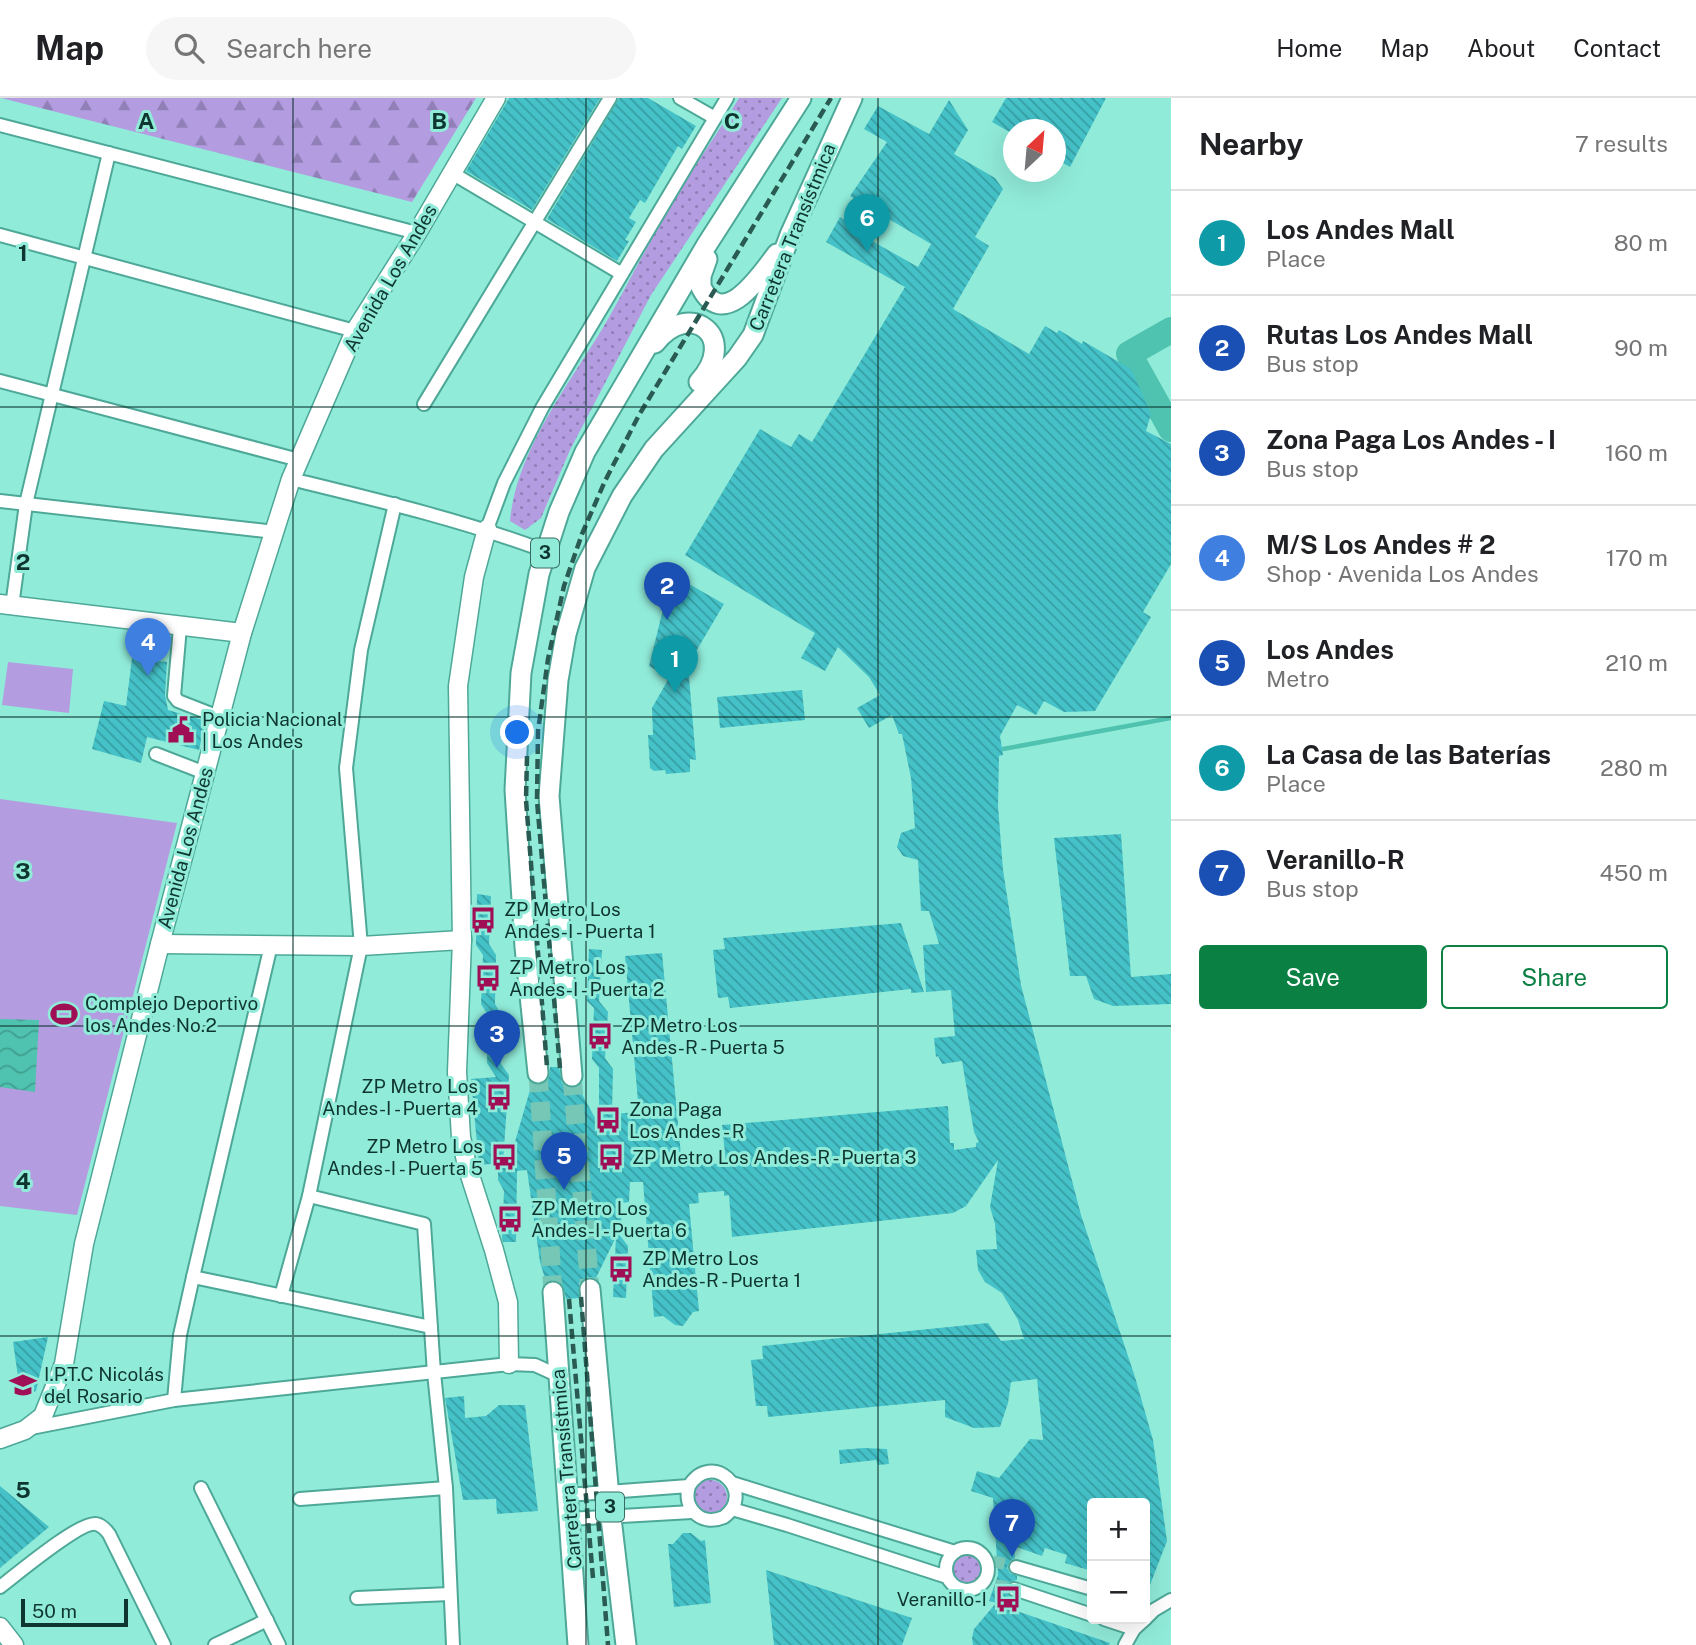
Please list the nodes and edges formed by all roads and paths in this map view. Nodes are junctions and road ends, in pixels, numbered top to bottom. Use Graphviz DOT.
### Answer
graph roads {
  1 [pos="496,98"];
  2 [pos="610,98"];
  3 [pos="680,98"];
  4 [pos="727,98"];
  5 [pos="801,98"];
  6 [pos="852,98"];
  7 [pos="715,118"];
  8 [pos="0,125"];
  9 [pos="109,153"];
  10 [pos="765,153"];
  11 [pos="452,173"];
  12 [pos="534,222"];
  13 [pos="417,233"];
  14 [pos="0,235"];
  15 [pos="790,235"];
  16 [pos="84,257"];
  17 [pos="622,274"];
  18 [pos="355,331"];
  19 [pos="0,381"];
  20 [pos="52,394"];
  21 [pos="424,404"];
  22 [pos="585,452"];
  23 [pos="299,460"];
  24 [pos="290,479"];
  25 [pos="0,501"];
  26 [pos="26,504"];
  27 [pos="395,504"];
  28 [pos="486,529"];
  29 [pos="275,532"];
  30 [pos="601,534"];
  31 [pos="545,551"];
  32 [pos="6,605"];
  33 [pos="180,627"];
  34 [pos="242,633"];
  35 [pos="219,717"];
  36 [pos="156,754"];
  37 [pos="205,773"];
  38 [pos="462,940"];
  39 [pos="160,944"];
  40 [pos="271,945"];
  41 [pos="361,946"];
  42 [pos="538,1073"];
  43 [pos="572,1076"];
  44 [pos="309,1196"];
  45 [pos="192,1277"];
  46 [pos="590,1289"];
  47 [pos="553,1293"];
  48 [pos="282,1296"];
  49 [pos="431,1328"];
  50 [pos="509,1364"];
  51 [pos="434,1373"];
  52 [pos="559,1376"];
  53 [pos="174,1400"];
  54 [pos="25,1430"];
  55 [pos="0,1439"];
  56 [pos="732,1483"];
  57 [pos="689,1486"];
  58 [pos="201,1488"];
  59 [pos="446,1488"];
  60 [pos="608,1493"];
  61 [pos="568,1495"];
  62 [pos="300,1499"];
  63 [pos="732,1509"];
  64 [pos="692,1511"];
  65 [pos="611,1518"];
  66 [pos="569,1519"];
  67 [pos="955,1552"];
  68 [pos="1016,1567"];
  69 [pos="947,1577"];
  70 [pos="995,1585"];
  71 [pos="0,1587"];
  72 [pos="1087,1587"];
  73 [pos="977,1588"];
  74 [pos="1014,1589"];
  75 [pos="450,1594"];
  76 [pos="357,1598"];
  77 [pos="1171,1600"];
  78 [pos="1150,1611"];
  79 [pos="1086,1613"];
  80 [pos="267,1620"];
  81 [pos="1119,1624"];
  82 [pos="1138,1624"];
  83 [pos="0,1627"];
  84 [pos="1134,1629"];
  85 [pos="14,1645"];
  86 [pos="164,1645"];
  87 [pos="215,1645"];
  88 [pos="279,1645"];
  89 [pos="453,1645"];
  90 [pos="578,1645"];
  91 [pos="626,1645"];
  92 [pos="1125,1645"];
  1 -- 11 [label="street, Avenida Los Andes"];
  2 -- 12 [label="street"];
  3 -- 7 [label="street"];
  4 -- 7 [label="street"];
  5 -- 10 [label="main road, 3"];
  6 -- 15 [label="main road, Carretera Transístmica / 3"];
  7 -- 17 [label="street"];
  8 -- 9 [label="street"];
  9 -- 13 [label="street"];
  9 -- 16 [label="street"];
  10 -- 15 [label="main road"];
  10 -- 22 [label="main road, 3"];
  11 -- 12 [label="street"];
  11 -- 13 [label="street, Avenida Los Andes"];
  12 -- 17 [label="street"];
  12 -- 21 [label="street"];
  13 -- 18 [label="street, Avenida Los Andes"];
  14 -- 16 [label="street"];
  15 -- 30 [label="main road, Carretera Transístmica / 3"];
  16 -- 18 [label="street"];
  16 -- 20 [label="street"];
  17 -- 28 [label="street"];
  18 -- 23 [label="street, Avenida Los Andes"];
  19 -- 20 [label="street"];
  20 -- 23 [label="street"];
  20 -- 26 [label="street"];
  22 -- 30 [label="main road"];
  22 -- 31 [label="main road, 3"];
  23 -- 24 [label="street, Avenida Los Andes"];
  24 -- 27 [label="street"];
  24 -- 29 [label="street, Avenida Los Andes"];
  25 -- 26 [label="street"];
  26 -- 29 [label="street"];
  26 -- 32 [label="street"];
  27 -- 28 [label="street"];
  27 -- 41 [label="street"];
  28 -- 31 [label="street"];
  28 -- 38 [label="street"];
  29 -- 34 [label="street, Avenida Los Andes"];
  30 -- 43 [label="main road, Carretera Transístmica / 3"];
  31 -- 42 [label="main road, 3"];
  32 -- 33 [label="street"];
  33 -- 34 [label="street"];
  33 -- 35 [label="street"];
  34 -- 35 [label="street, Avenida Los Andes"];
  35 -- 37 [label="street, Avenida Los Andes"];
  36 -- 37 [label="street"];
  37 -- 39 [label="street, Avenida Los Andes"];
  38 -- 41 [label="street"];
  38 -- 50 [label="street"];
  39 -- 40 [label="street"];
  39 -- 54 [label="street, Avenida Los Andes"];
  40 -- 41 [label="street"];
  40 -- 45 [label="street"];
  41 -- 44 [label="street"];
  44 -- 48 [label="street"];
  44 -- 49 [label="street"];
  45 -- 48 [label="street"];
  45 -- 53 [label="street"];
  46 -- 60 [label="main road, Carretera Transístmica / 3"];
  47 -- 52 [label="main road, Carretera Transístmica / 3"];
  48 -- 49 [label="street"];
  49 -- 51 [label="street"];
  50 -- 51 [label="street"];
  50 -- 52 [label="street"];
  51 -- 53 [label="street"];
  51 -- 59 [label="street"];
  52 -- 61 [label="main road, Carretera Transístmica / 3"];
  53 -- 54 [label="street"];
  54 -- 55 [label="street"];
  56 -- 57 [label="street"];
  56 -- 63 [label="street"];
  56 -- 67 [label="street"];
  57 -- 60 [label="street"];
  57 -- 64 [label="street"];
  58 -- 80 [label="street"];
  59 -- 62 [label="street"];
  59 -- 75 [label="street"];
  60 -- 61 [label="street"];
  60 -- 65 [label="main road, Carretera Transístmica / 3"];
  61 -- 66 [label="main road, Carretera Transístmica / 3"];
  63 -- 64 [label="street"];
  63 -- 69 [label="street"];
  64 -- 65 [label="street"];
  65 -- 66 [label="street"];
  65 -- 91 [label="main road, Carretera Transístmica / 3"];
  66 -- 90 [label="main road, Carretera Transístmica / 3"];
  67 -- 69 [label="street"];
  67 -- 73 [label="street"];
  68 -- 72 [label="street"];
  69 -- 73 [label="street"];
  70 -- 73 [label="street"];
  71 -- 86 [label="street"];
  74 -- 79 [label="street"];
  75 -- 76 [label="street"];
  75 -- 89 [label="street"];
  77 -- 78 [label="street"];
  80 -- 87 [label="street"];
  80 -- 88 [label="street"];
  81 -- 84 [label="street"];
  82 -- 84 [label="street"];
  83 -- 85 [label="street"];
  84 -- 92 [label="street"];
}
